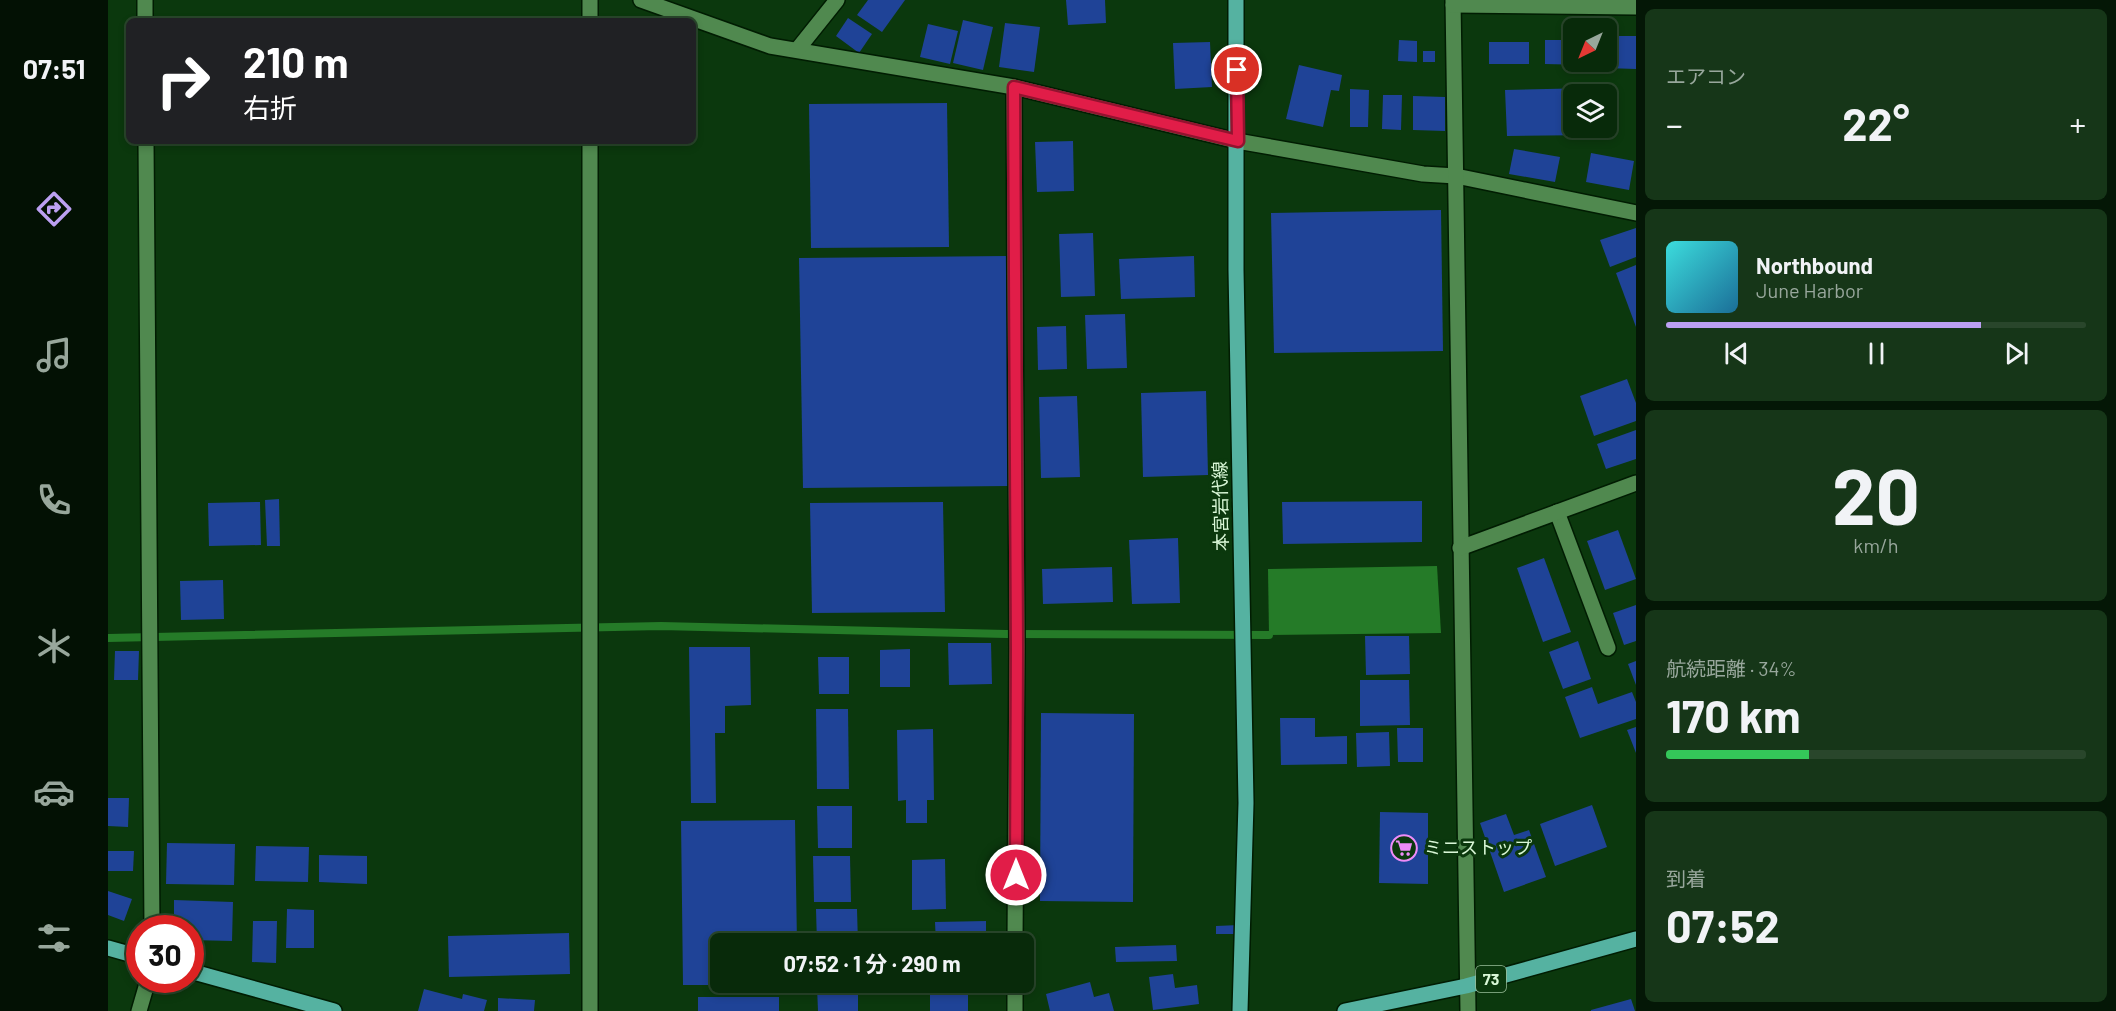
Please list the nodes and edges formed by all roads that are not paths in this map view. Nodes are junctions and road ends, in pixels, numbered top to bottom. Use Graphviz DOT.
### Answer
graph roads {
  1 [pos="145,0"];
  2 [pos="590,0"];
  3 [pos="640,0"];
  4 [pos="837,0"];
  5 [pos="1236,0"];
  6 [pos="1453,2"];
  7 [pos="1636,7"];
  8 [pos="145,18"];
  9 [pos="590,18"];
  10 [pos="691,18"];
  11 [pos="696,20"];
  12 [pos="797,50"];
  13 [pos="1014,87"];
  14 [pos="1238,141"];
  15 [pos="146,144"];
  16 [pos="590,144"];
  17 [pos="1456,176"];
  18 [pos="1636,213"];
  19 [pos="1636,483"];
  20 [pos="1557,512"];
  21 [pos="1460,548"];
  22 [pos="1608,648"];
  23 [pos="152,915"];
  24 [pos="1015,933"];
  25 [pos="1636,939"];
  26 [pos="108,948"];
  27 [pos="126,953"];
  28 [pos="204,975"];
  29 [pos="1466,986"];
  30 [pos="144,993"];
  31 [pos="1015,993"];
  32 [pos="139,1011"];
  33 [pos="334,1011"];
  34 [pos="590,1011"];
  35 [pos="1015,1011"];
  36 [pos="1240,1011"];
  37 [pos="1345,1011"];
  38 [pos="1468,1011"];
  1 -- 8 [label="street"];
  2 -- 9 [label="street"];
  3 -- 10 [label="street"];
  4 -- 12 [label="street"];
  5 -- 14 [label="main road, 本宮岩代線"];
  6 -- 7 [label="street"];
  6 -- 17 [label="street"];
  11 -- 12 [label="street"];
  12 -- 13 [label="street"];
  13 -- 14 [label="street"];
  13 -- 24 [label="street"];
  14 -- 17 [label="street"];
  14 -- 36 [label="main road, 本宮岩代線"];
  15 -- 23 [label="street"];
  16 -- 34 [label="street"];
  17 -- 18 [label="street"];
  17 -- 21 [label="street"];
  19 -- 20 [label="street"];
  20 -- 21 [label="street"];
  20 -- 22 [label="street"];
  21 -- 29 [label="street"];
  25 -- 29 [label="main road, 73"];
  26 -- 27 [label="main road"];
  28 -- 33 [label="main road"];
  29 -- 37 [label="main road, 73"];
  29 -- 38 [label="street"];
  30 -- 32 [label="street"];
  31 -- 35 [label="street"];
}
